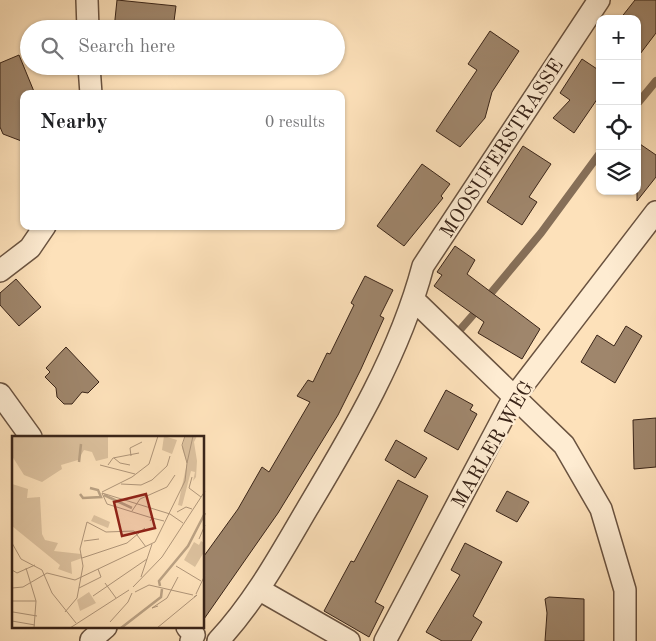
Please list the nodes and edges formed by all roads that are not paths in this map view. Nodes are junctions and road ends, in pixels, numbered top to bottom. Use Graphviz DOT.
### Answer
graph roads {
  1 [pos="86,0"];
  2 [pos="599,0"];
  3 [pos="87,20"];
  4 [pos="90,75"];
  5 [pos="91,90"];
  6 [pos="656,212"];
  7 [pos="42,230"];
  8 [pos="0,271"];
  9 [pos="414,300"];
  10 [pos="0,394"];
  11 [pos="514,397"];
  12 [pos="30,436"];
  13 [pos="260,590"];
  14 [pos="82,628"];
  15 [pos="105,628"];
  16 [pos="91,641"];
  17 [pos="218,641"];
  18 [pos="349,641"];
  19 [pos="385,641"];
  20 [pos="626,641"];
  1 -- 3 [label="street"];
  2 -- 9 [label="street, MOOSUFERSTRASSE"];
  4 -- 5 [label="street"];
  6 -- 11 [label="street, MARLER WEG"];
  7 -- 8 [label="street"];
  9 -- 11 [label="street"];
  9 -- 13 [label="street, MOOSUFERSTRASSE"];
  10 -- 12 [label="street"];
  11 -- 19 [label="street, MARLER WEG"];
  11 -- 20 [label="street"];
  13 -- 17 [label="street, MOOSUFERSTRASSE"];
  13 -- 18 [label="street"];
  14 -- 16 [label="street"];
  15 -- 16 [label="street"];
}
